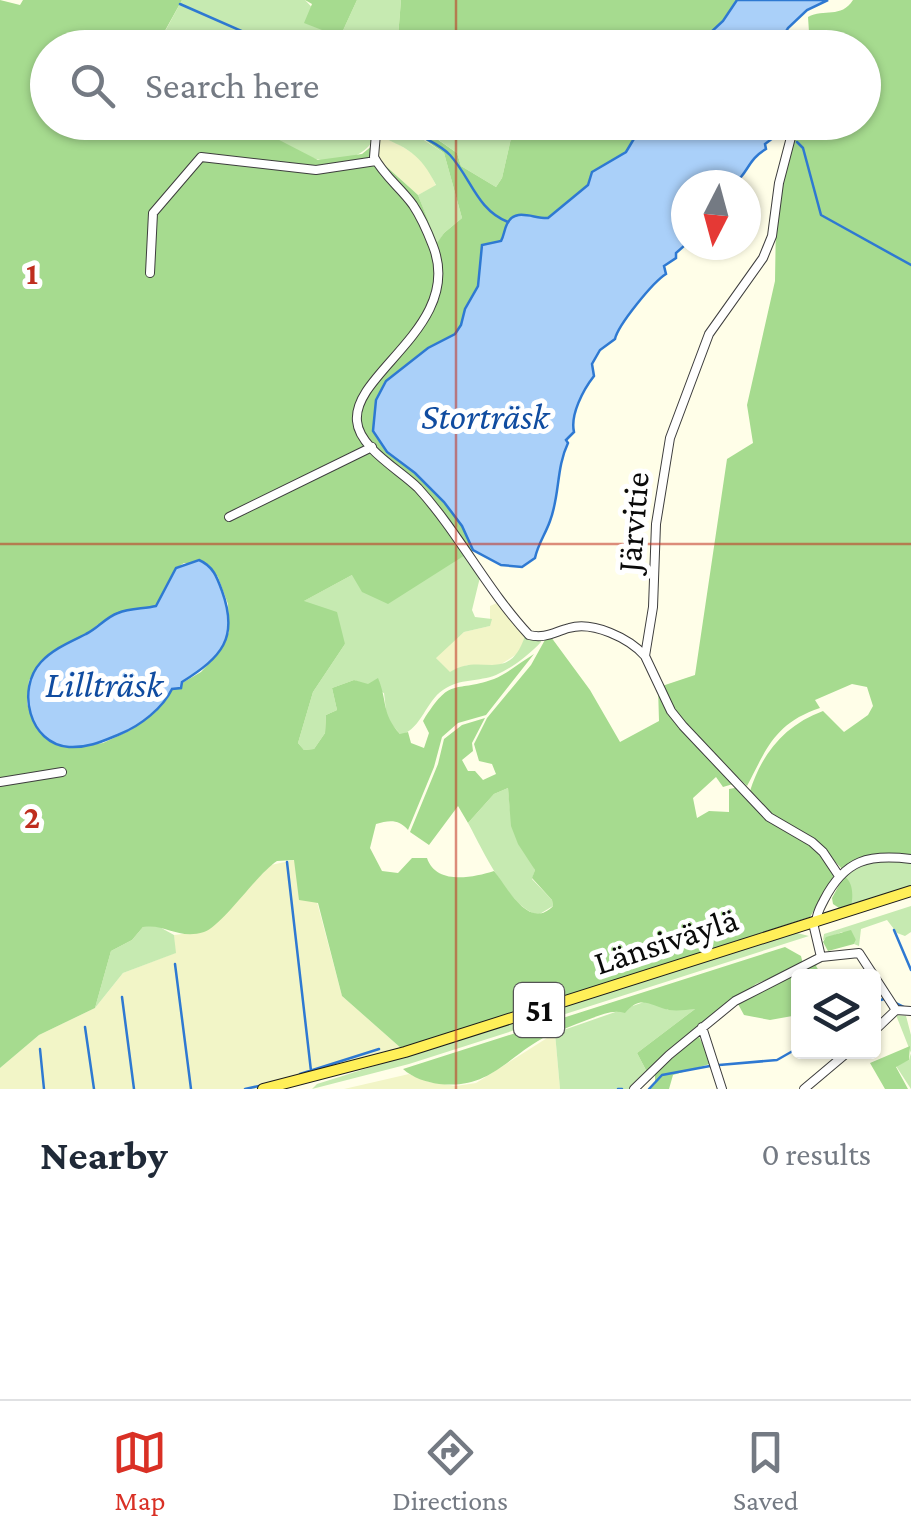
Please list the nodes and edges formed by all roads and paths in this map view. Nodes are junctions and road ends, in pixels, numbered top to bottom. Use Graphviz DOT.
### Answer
graph roads {
  1 [pos="374,140"];
  2 [pos="790,140"];
  3 [pos="376,161"];
  4 [pos="150,273"];
  5 [pos="372,447"];
  6 [pos="230,517"];
  7 [pos="645,656"];
  8 [pos="62,772"];
  9 [pos="0,782"];
  10 [pos="911,859"];
  11 [pos="839,876"];
  12 [pos="911,891"];
  13 [pos="824,899"];
  14 [pos="830,917"];
  15 [pos="814,922"];
  16 [pos="821,956"];
  17 [pos="896,1010"];
  18 [pos="911,1011"];
  19 [pos="881,1024"];
  20 [pos="702,1027"];
  21 [pos="840,1059"];
  22 [pos="263,1089"];
  23 [pos="634,1089"];
  24 [pos="722,1089"];
  25 [pos="804,1089"];
  1 -- 3 [label="street"];
  2 -- 7 [label="street, Järvitie"];
  3 -- 4 [label="street"];
  3 -- 5 [label="street"];
  5 -- 6 [label="street"];
  5 -- 7 [label="street"];
  7 -- 11 [label="street"];
  8 -- 9 [label="street"];
  10 -- 11 [label="street"];
  11 -- 13 [label="street"];
  12 -- 14 [label="main road, Länsiväylä / 51"];
  13 -- 14 [label="street"];
  13 -- 15 [label="street"];
  14 -- 15 [label="main road, Länsiväylä / 51"];
  15 -- 16 [label="street"];
  15 -- 22 [label="main road, Länsiväylä / 51"];
  16 -- 17 [label="street"];
  16 -- 20 [label="street"];
  17 -- 18 [label="street"];
  17 -- 19 [label="street"];
  20 -- 23 [label="street"];
  20 -- 24 [label="street"];
  21 -- 25 [label="street"];
}
